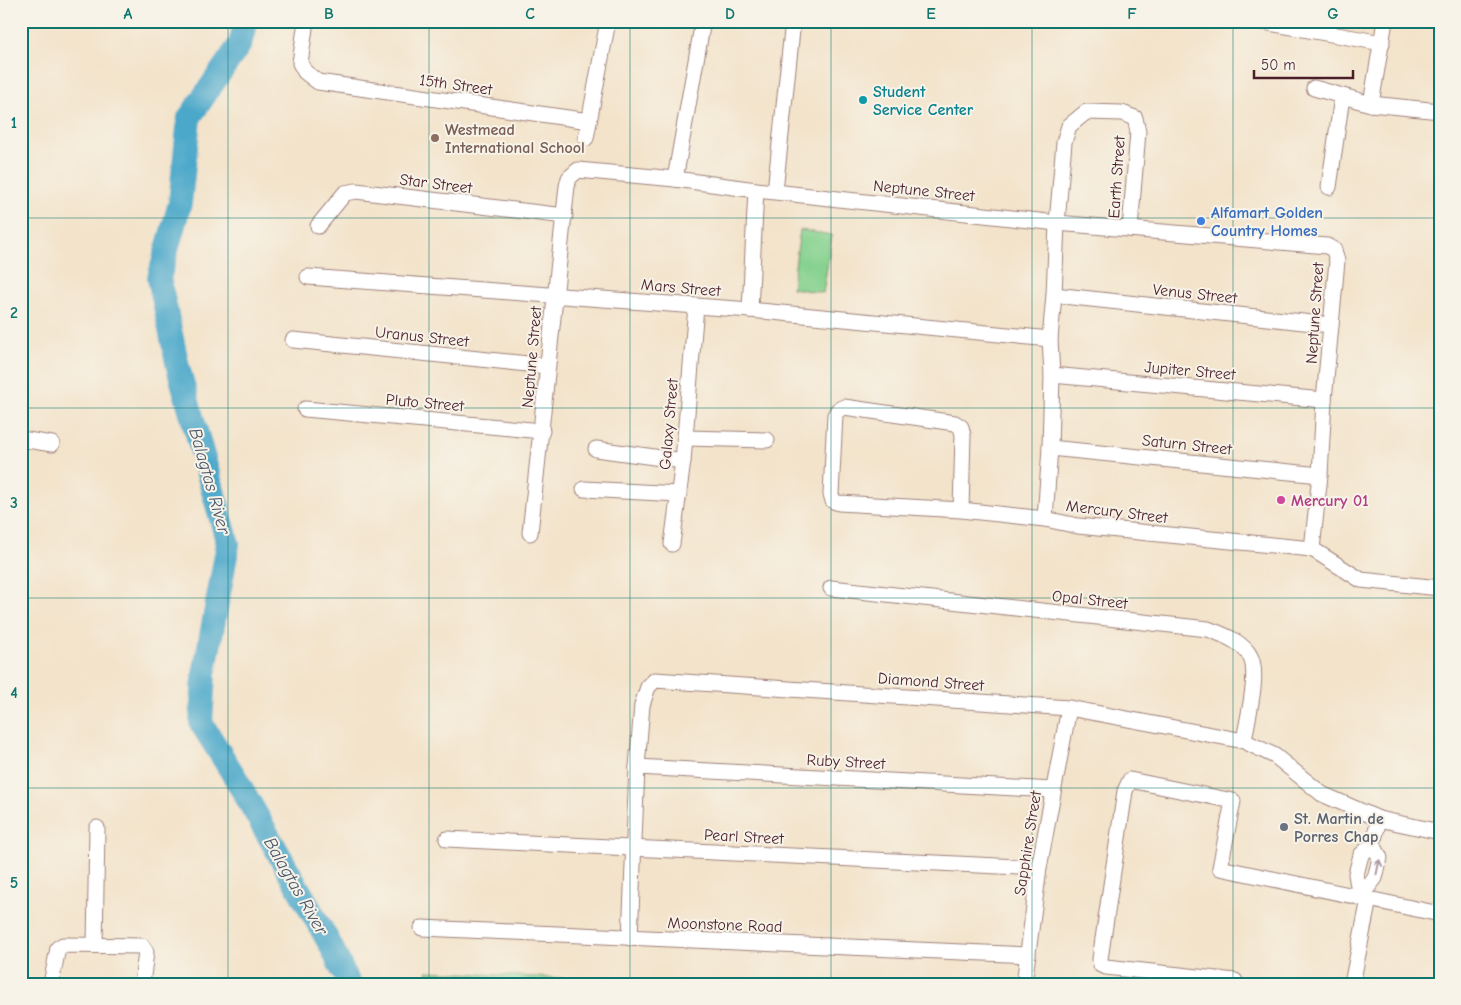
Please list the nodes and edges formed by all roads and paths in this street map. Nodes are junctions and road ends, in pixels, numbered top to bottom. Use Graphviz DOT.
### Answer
graph roads {
  1 [pos="306,21"];
  2 [pos="608,21"];
  3 [pos="703,21"];
  4 [pos="793,21"];
  5 [pos="1256,21"];
  6 [pos="1385,21"];
  7 [pos="1382,42"];
  8 [pos="1314,88"];
  9 [pos="1342,96"];
  10 [pos="1371,104"];
  11 [pos="1440,110"];
  12 [pos="589,121"];
  13 [pos="586,138"];
  14 [pos="675,179"];
  15 [pos="1329,187"];
  16 [pos="756,190"];
  17 [pos="775,192"];
  18 [pos="564,216"];
  19 [pos="1057,223"];
  20 [pos="318,226"];
  21 [pos="1130,229"];
  22 [pos="308,277"];
  23 [pos="554,295"];
  24 [pos="1054,295"];
  25 [pos="696,306"];
  26 [pos="750,310"];
  27 [pos="1331,325"];
  28 [pos="1050,339"];
  29 [pos="294,340"];
  30 [pos="547,366"];
  31 [pos="1052,375"];
  32 [pos="1324,400"];
  33 [pos="305,408"];
  34 [pos="542,431"];
  35 [pos="685,438"];
  36 [pos="21,439"];
  37 [pos="767,440"];
  38 [pos="52,444"];
  39 [pos="1050,448"];
  40 [pos="596,449"];
  41 [pos="683,461"];
  42 [pos="1320,475"];
  43 [pos="584,489"];
  44 [pos="678,494"];
  45 [pos="961,510"];
  46 [pos="1045,519"];
  47 [pos="530,533"];
  48 [pos="672,544"];
  49 [pos="1312,549"];
  50 [pos="831,588"];
  51 [pos="1440,588"];
  52 [pos="1069,708"];
  53 [pos="1244,741"];
  54 [pos="637,767"];
  55 [pos="1053,790"];
  56 [pos="1379,819"];
  57 [pos="97,828"];
  58 [pos="1440,832"];
  59 [pos="447,839"];
  60 [pos="635,849"];
  61 [pos="1039,868"];
  62 [pos="1364,898"];
  63 [pos="1440,914"];
  64 [pos="422,928"];
  65 [pos="630,938"];
  66 [pos="95,945"];
  67 [pos="1028,955"];
  68 [pos="51,984"];
  69 [pos="142,984"];
  70 [pos="1024,984"];
  71 [pos="1235,984"];
  72 [pos="1352,984"];
  1 -- 12 [label="street, 15th Street"];
  2 -- 12 [label="street"];
  3 -- 14 [label="street"];
  4 -- 17 [label="street"];
  5 -- 7 [label="street"];
  6 -- 7 [label="street"];
  7 -- 10 [label="street"];
  8 -- 9 [label="street"];
  9 -- 10 [label="street"];
  9 -- 15 [label="street"];
  10 -- 11 [label="street"];
  12 -- 13 [label="street"];
  14 -- 16 [label="street, Neptune Street"];
  14 -- 18 [label="street, Neptune Street"];
  16 -- 17 [label="street, Neptune Street"];
  16 -- 26 [label="street"];
  17 -- 19 [label="street, Neptune Street"];
  18 -- 20 [label="street, Star Street"];
  18 -- 23 [label="street, Neptune Street"];
  19 -- 21 [label="street, Neptune Street"];
  19 -- 21 [label="street, Earth Street"];
  19 -- 24 [label="street, Mercury Street"];
  21 -- 27 [label="street, Neptune Street"];
  22 -- 23 [label="street, Mars Street"];
  23 -- 25 [label="street, Mars Street"];
  23 -- 30 [label="street, Neptune Street"];
  24 -- 27 [label="street, Venus Street"];
  24 -- 28 [label="street, Mercury Street"];
  25 -- 26 [label="street, Mars Street"];
  25 -- 35 [label="street, Galaxy Street"];
  26 -- 28 [label="street, Mars Street"];
  27 -- 32 [label="street, Neptune Street"];
  28 -- 31 [label="street, Mercury Street"];
  29 -- 30 [label="street, Uranus Street"];
  30 -- 34 [label="street, Neptune Street"];
  31 -- 32 [label="street, Jupiter Street"];
  31 -- 39 [label="street, Mercury Street"];
  32 -- 42 [label="street, Neptune Street"];
  33 -- 34 [label="street, Pluto Street"];
  34 -- 47 [label="street, Neptune Street"];
  35 -- 37 [label="street"];
  35 -- 41 [label="street, Galaxy Street"];
  36 -- 38 [label="street"];
  39 -- 42 [label="street, Saturn Street"];
  39 -- 46 [label="street, Mercury Street"];
  40 -- 41 [label="street"];
  41 -- 44 [label="street, Galaxy Street"];
  42 -- 49 [label="street, Neptune Street"];
  43 -- 44 [label="street"];
  44 -- 48 [label="street, Galaxy Street"];
  45 -- 45 [label="street"];
  45 -- 46 [label="street"];
  46 -- 49 [label="street, Mercury Street"];
  49 -- 51 [label="street, Mercury Street"];
  50 -- 53 [label="street, Opal Street"];
  52 -- 53 [label="street, Diamond Street"];
  52 -- 54 [label="street, Diamond Street"];
  52 -- 55 [label="street, Sapphire Street"];
  53 -- 56 [label="street, Diamond Street"];
  54 -- 55 [label="street, Ruby Street"];
  54 -- 60 [label="street, Diamond Street"];
  55 -- 61 [label="street, Sapphire Street"];
  56 -- 58 [label="street, Diamond Street"];
  56 -- 62 [label="street"];
  57 -- 66 [label="street"];
  59 -- 60 [label="street, Pearl Street"];
  60 -- 61 [label="street, Pearl Street"];
  60 -- 65 [label="street, Diamond Street"];
  61 -- 67 [label="street, Sapphire Street"];
  62 -- 63 [label="street"];
  62 -- 71 [label="street"];
  62 -- 72 [label="street"];
  64 -- 65 [label="street, Moonstone Road"];
  65 -- 67 [label="street, Moonstone Road"];
  66 -- 68 [label="street"];
  66 -- 69 [label="street"];
  67 -- 70 [label="street, Sapphire Street"];
}
